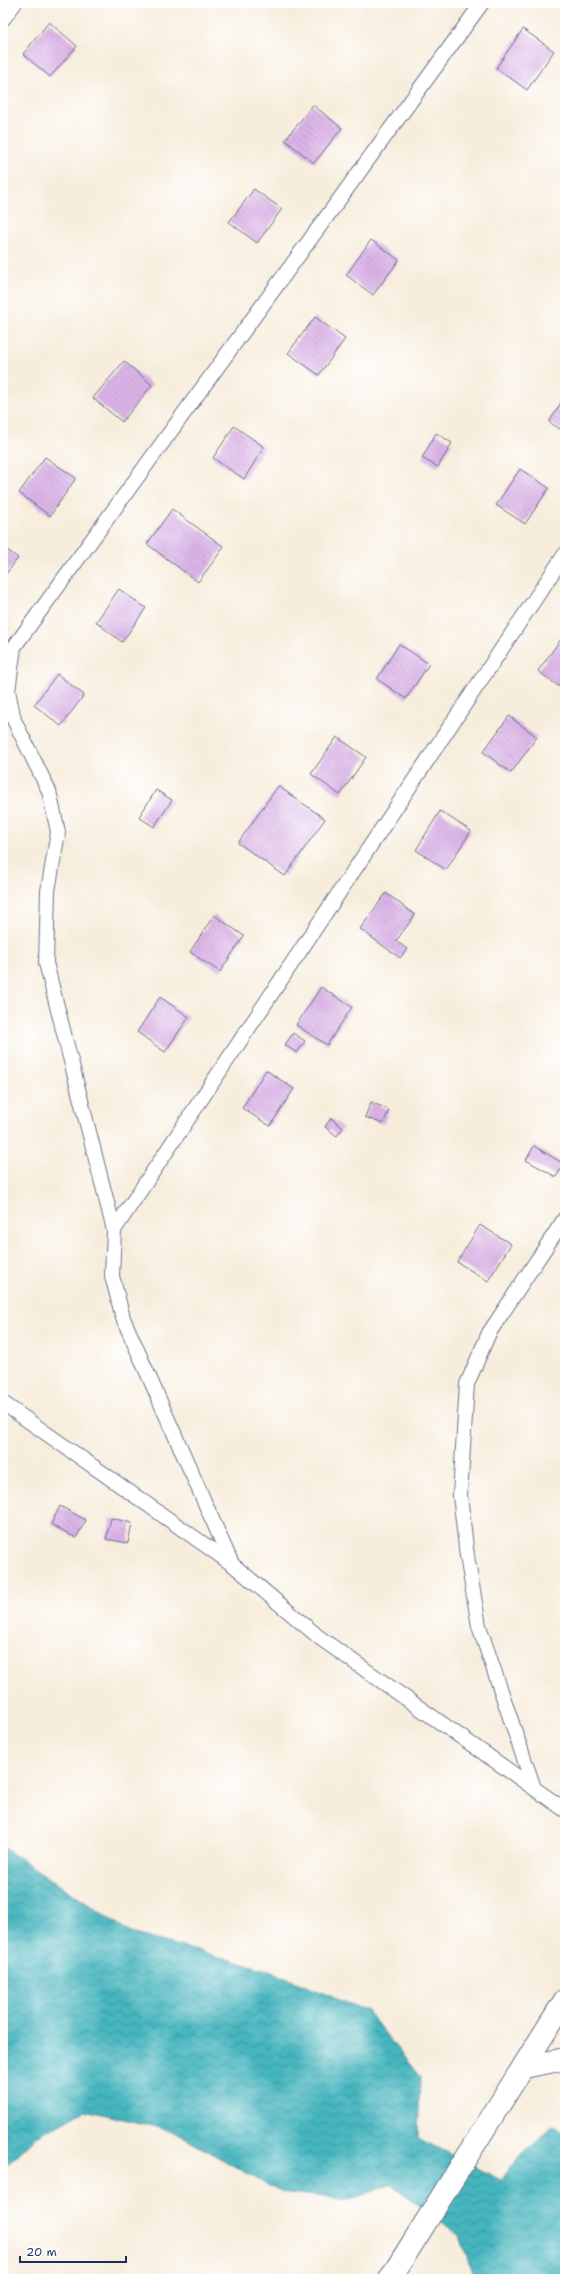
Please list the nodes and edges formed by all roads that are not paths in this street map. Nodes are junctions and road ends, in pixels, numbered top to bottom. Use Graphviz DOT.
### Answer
graph roads {
  1 [pos="15,3"];
  2 [pos="482,3"];
  3 [pos="3,19"];
  4 [pos="565,554"];
  5 [pos="565,1218"];
  6 [pos="114,1230"];
  7 [pos="3,1403"];
  8 [pos="232,1564"];
  9 [pos="534,1788"];
  10 [pos="565,1810"];
  11 [pos="565,2000"];
  12 [pos="565,2059"];
  13 [pos="524,2067"];
  14 [pos="390,2279"];
  1 -- 3 [label="lane"];
  2 -- 6 [label="lane"];
  4 -- 6 [label="lane"];
  5 -- 9 [label="lane"];
  6 -- 8 [label="lane"];
  7 -- 8 [label="lane"];
  8 -- 9 [label="lane"];
  9 -- 10 [label="lane"];
  11 -- 13 [label="street"];
  12 -- 13 [label="street"];
  13 -- 14 [label="street"];
}
